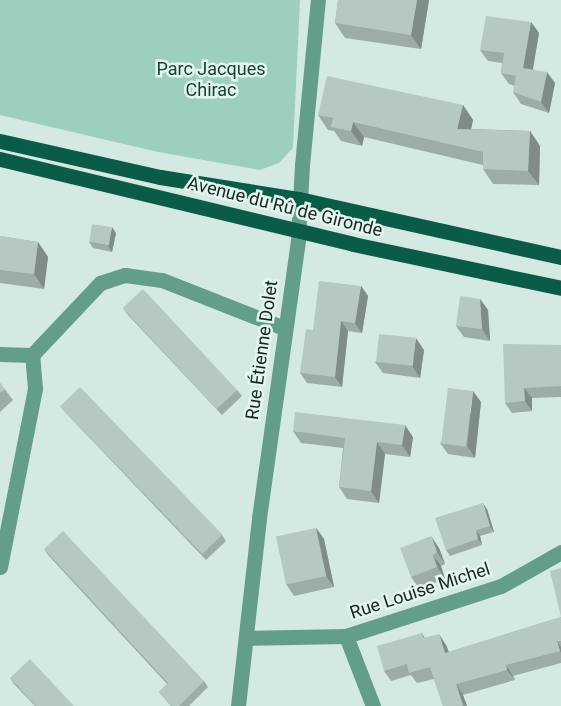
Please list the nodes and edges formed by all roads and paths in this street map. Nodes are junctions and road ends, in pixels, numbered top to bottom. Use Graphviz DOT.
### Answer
graph roads {
  1 [pos="318,0"];
  2 [pos="0,141"];
  3 [pos="0,159"];
  4 [pos="299,199"];
  5 [pos="298,231"];
  6 [pos="561,257"];
  7 [pos="561,288"];
  8 [pos="284,328"];
  9 [pos="0,354"];
  10 [pos="32,355"];
  11 [pos="561,552"];
  12 [pos="0,567"];
  13 [pos="346,636"];
  14 [pos="247,638"];
  15 [pos="238,706"];
  16 [pos="373,706"];
  1 -- 4 [label="street, Rue Étienne Dolet"];
  2 -- 4 [label="main road, Avenue du Rû de Gironde"];
  3 -- 5 [label="main road, Avenue du Rû de Gironde"];
  4 -- 5 [label="street, Rue Étienne Dolet"];
  4 -- 6 [label="main road, Avenue du Rû de Gironde"];
  5 -- 7 [label="main road, Avenue du Rû de Gironde"];
  5 -- 8 [label="street, Rue Étienne Dolet"];
  8 -- 10 [label="street"];
  8 -- 14 [label="street, Rue Étienne Dolet"];
  9 -- 10 [label="street"];
  10 -- 12 [label="street"];
  11 -- 13 [label="street, Rue Louise Michel"];
  13 -- 14 [label="street, Rue Louise Michel"];
  13 -- 16 [label="street"];
  14 -- 15 [label="street, Rue Étienne Dolet"];
}
